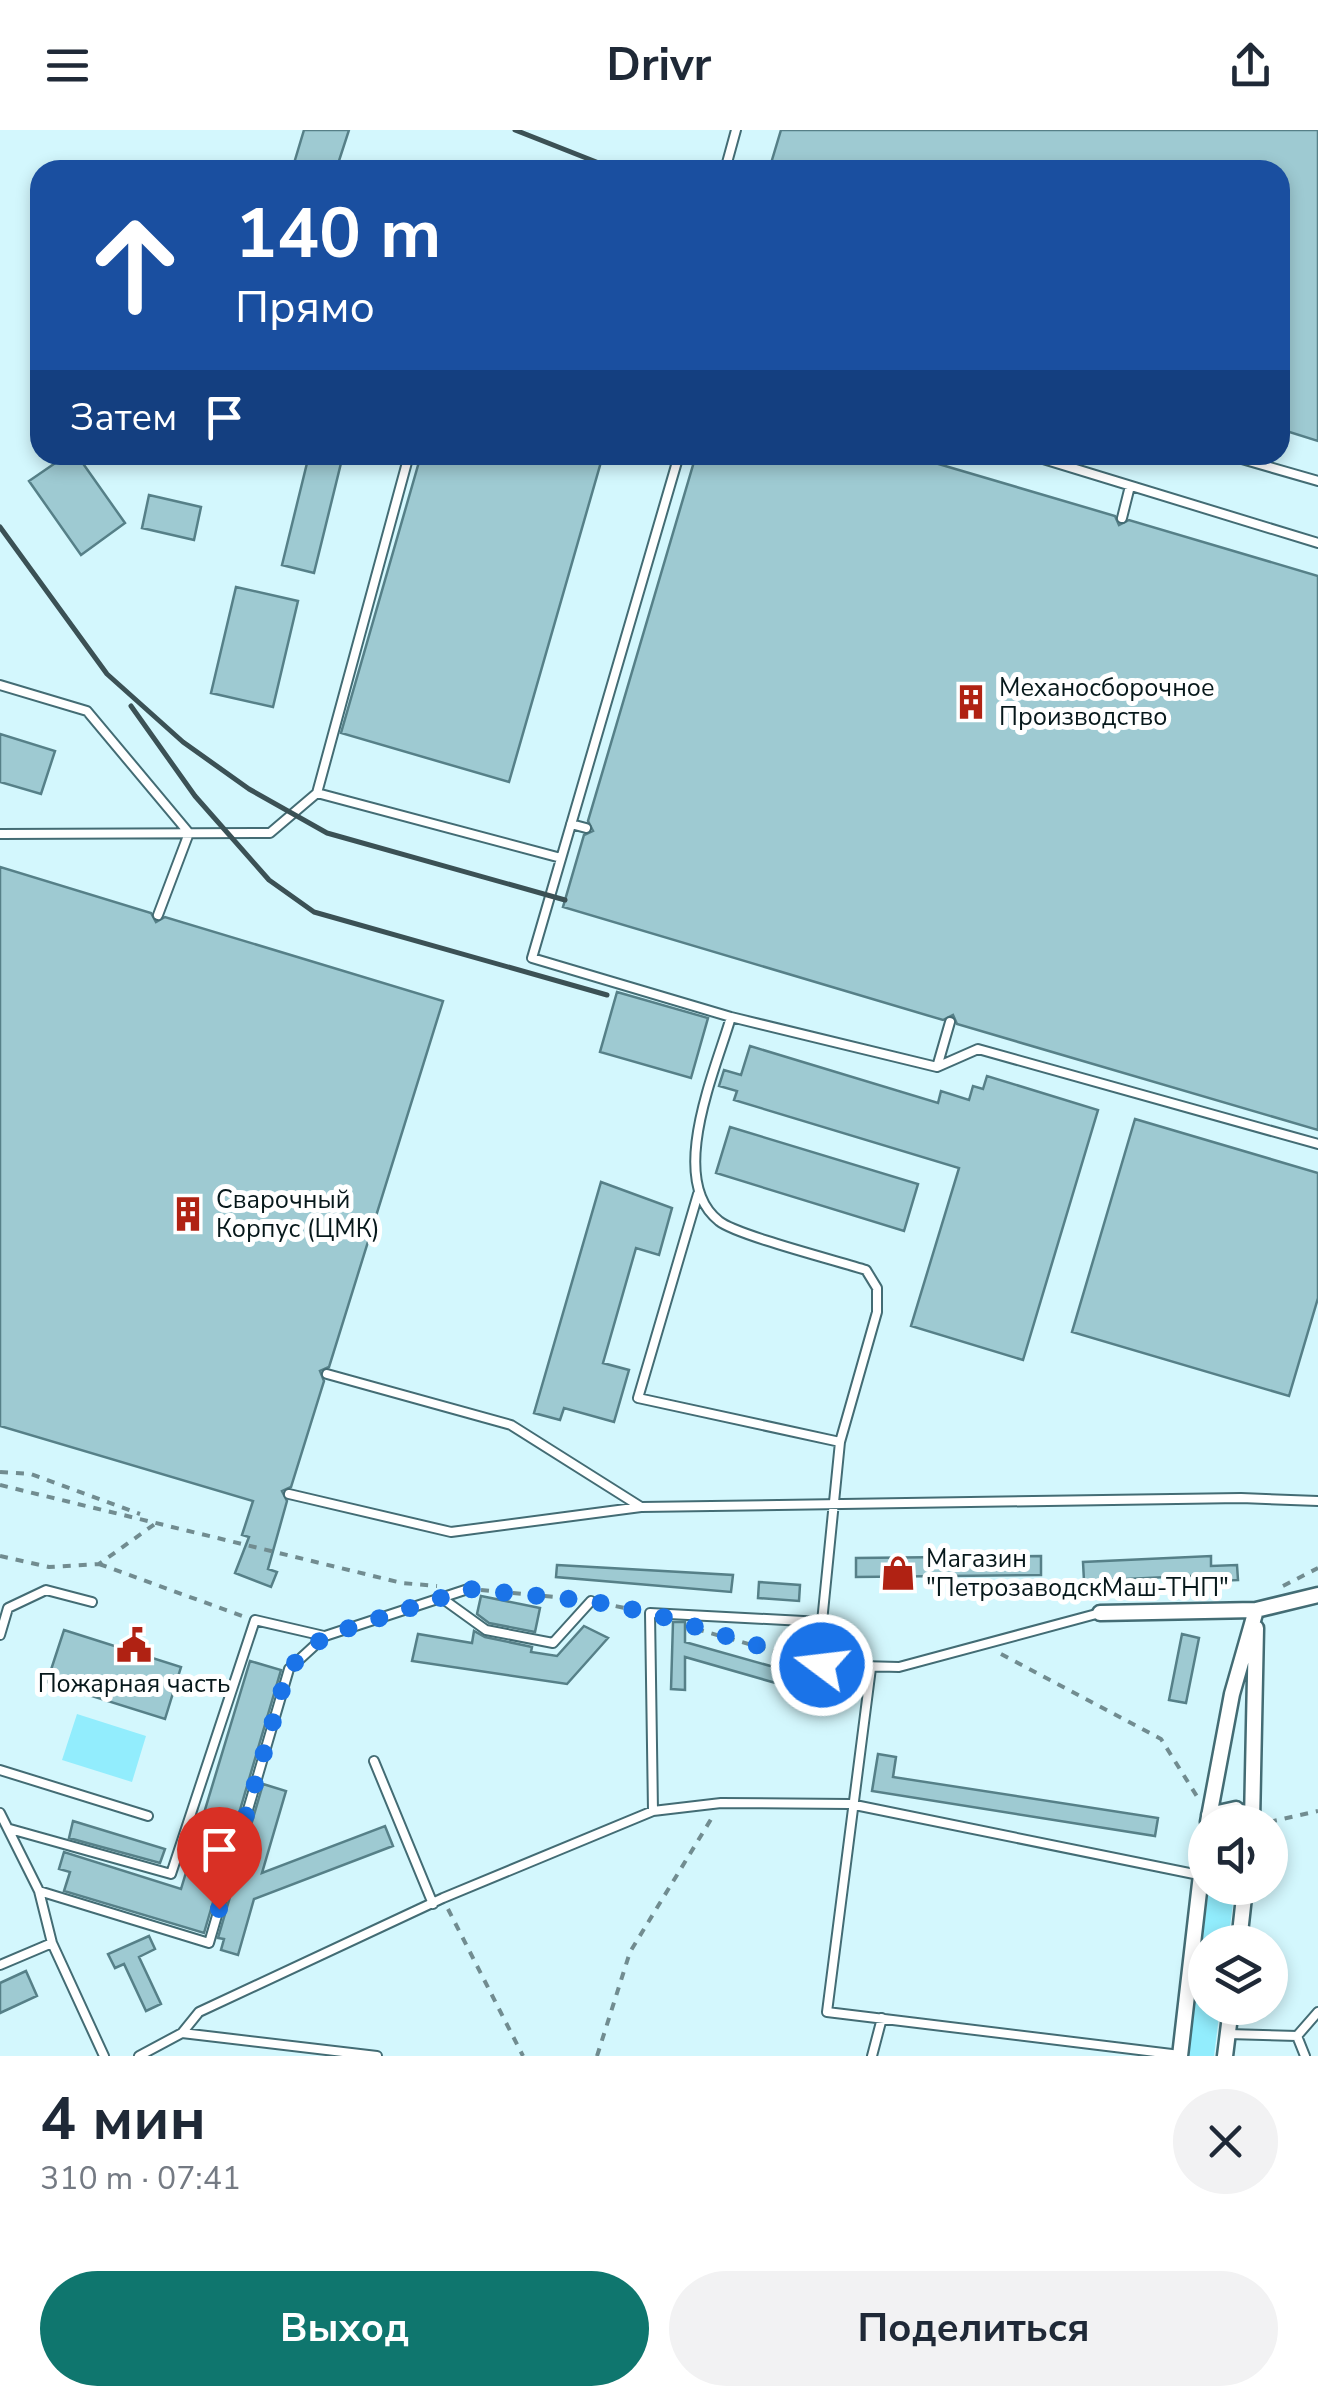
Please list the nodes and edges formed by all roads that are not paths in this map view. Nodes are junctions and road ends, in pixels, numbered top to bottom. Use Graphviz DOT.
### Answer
graph roads {
  1 [pos="736,130"];
  2 [pos="728,160"];
  3 [pos="406,465"];
  4 [pos="676,465"];
  5 [pos="1062,465"];
  6 [pos="1263,465"];
  7 [pos="1318,481"];
  8 [pos="1130,486"];
  9 [pos="1122,518"];
  10 [pos="1318,543"];
  11 [pos="0,685"];
  12 [pos="317,793"];
  13 [pos="571,824"];
  14 [pos="586,828"];
  15 [pos="189,833"];
  16 [pos="0,834"];
  17 [pos="562,858"];
  18 [pos="158,915"];
  19 [pos="731,1017"];
  20 [pos="950,1022"];
  21 [pos="936,1067"];
  22 [pos="1318,1144"];
  23 [pos="698,1194"];
  24 [pos="326,1374"];
  25 [pos="840,1442"];
  26 [pos="289,1494"];
  27 [pos="1318,1501"];
  28 [pos="836,1506"];
  29 [pos="641,1507"];
  30 [pos="468,1589"];
  31 [pos="1318,1595"];
  32 [pos="443,1599"];
  33 [pos="591,1601"];
  34 [pos="92,1602"];
  35 [pos="1256,1610"];
  36 [pos="1100,1613"];
  37 [pos="822,1622"];
  38 [pos="0,1634"];
  39 [pos="325,1636"];
  40 [pos="871,1668"];
  41 [pos="374,1761"];
  42 [pos="0,1770"];
  43 [pos="850,1804"];
  44 [pos="1212,1805"];
  45 [pos="1250,1805"];
  46 [pos="653,1811"];
  47 [pos="0,1813"];
  48 [pos="148,1816"];
  49 [pos="10,1830"];
  50 [pos="1188,1872"];
  51 [pos="39,1891"];
  52 [pos="433,1904"];
  53 [pos="1196,1905"];
  54 [pos="52,1943"];
  55 [pos="0,1965"];
  56 [pos="1318,2012"];
  57 [pos="882,2018"];
  58 [pos="1229,2025"];
  59 [pos="182,2033"];
  60 [pos="1228,2034"];
  61 [pos="1297,2036"];
  62 [pos="104,2056"];
  63 [pos="139,2056"];
  64 [pos="377,2056"];
  65 [pos="872,2056"];
  66 [pos="1180,2056"];
  67 [pos="1225,2056"];
  68 [pos="1305,2056"];
  1 -- 2 [label="lane"];
  3 -- 12 [label="lane"];
  4 -- 13 [label="lane"];
  5 -- 8 [label="lane"];
  6 -- 7 [label="lane"];
  8 -- 9 [label="lane"];
  8 -- 10 [label="lane"];
  11 -- 15 [label="lane"];
  12 -- 15 [label="lane"];
  12 -- 17 [label="lane"];
  13 -- 14 [label="lane"];
  13 -- 17 [label="lane"];
  15 -- 16 [label="lane"];
  15 -- 18 [label="lane"];
  17 -- 19 [label="lane"];
  19 -- 21 [label="lane"];
  19 -- 23 [label="lane"];
  20 -- 21 [label="lane"];
  21 -- 22 [label="lane"];
  23 -- 25 [label="lane"];
  23 -- 25 [label="lane"];
  24 -- 29 [label="lane"];
  25 -- 28 [label="lane"];
  26 -- 29 [label="lane"];
  27 -- 28 [label="lane"];
  28 -- 29 [label="lane"];
  28 -- 37 [label="lane"];
  30 -- 32 [label="lane"];
  31 -- 35 [label="street"];
  32 -- 33 [label="lane"];
  32 -- 39 [label="lane"];
  34 -- 38 [label="lane"];
  35 -- 36 [label="street"];
  35 -- 44 [label="street"];
  35 -- 45 [label="street"];
  36 -- 40 [label="lane"];
  37 -- 40 [label="lane"];
  37 -- 46 [label="lane"];
  39 -- 49 [label="lane"];
  39 -- 51 [label="lane"];
  40 -- 43 [label="lane"];
  41 -- 52 [label="lane"];
  42 -- 48 [label="lane"];
  43 -- 46 [label="lane"];
  43 -- 50 [label="lane"];
  43 -- 57 [label="lane"];
  46 -- 52 [label="lane"];
  47 -- 49 [label="lane"];
  49 -- 51 [label="lane"];
  51 -- 54 [label="lane"];
  52 -- 59 [label="lane"];
  53 -- 66 [label="street"];
  54 -- 55 [label="lane"];
  54 -- 62 [label="lane"];
  56 -- 61 [label="lane"];
  57 -- 65 [label="lane"];
  57 -- 66 [label="lane"];
  58 -- 60 [label="street"];
  59 -- 63 [label="lane"];
  59 -- 64 [label="lane"];
  60 -- 61 [label="lane"];
  60 -- 67 [label="street"];
  61 -- 68 [label="lane"];
}
